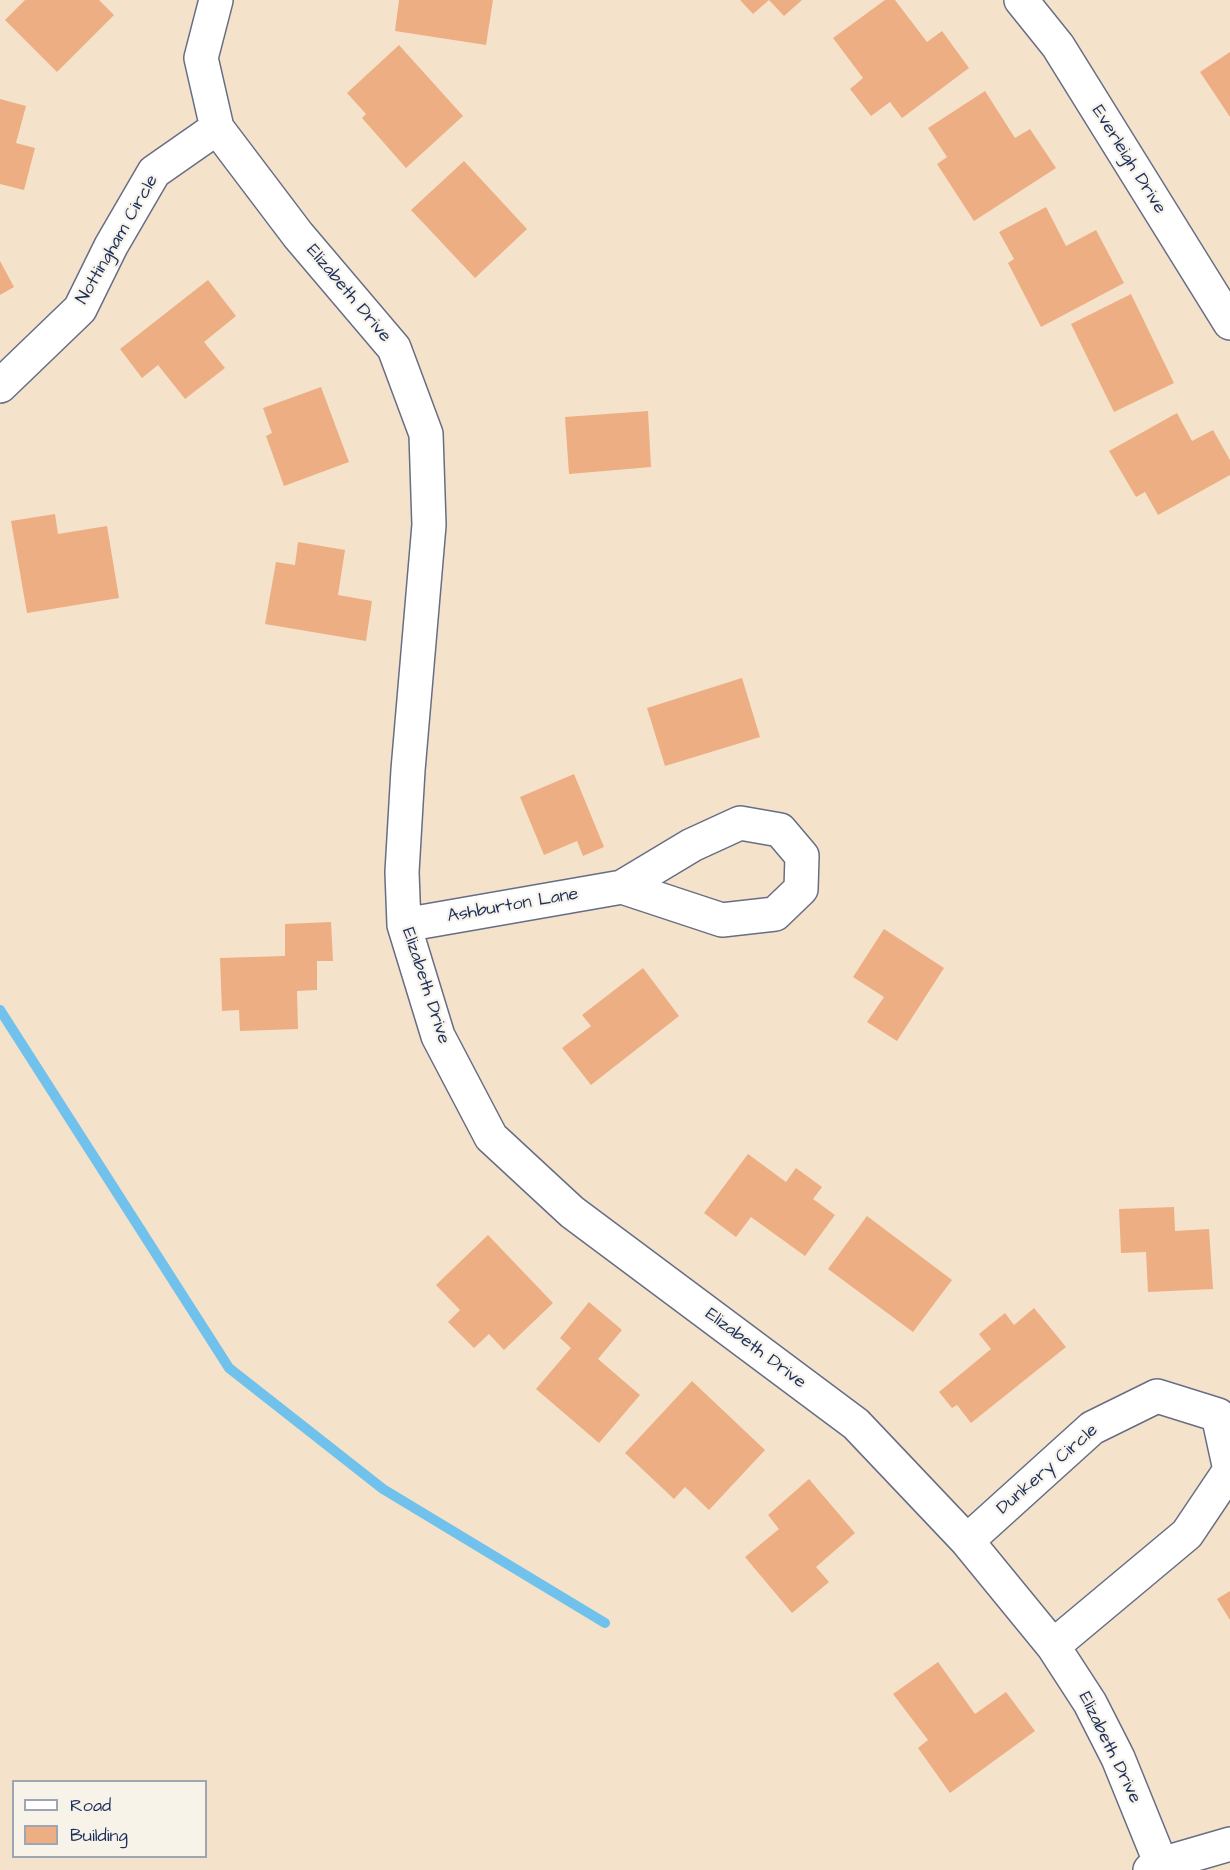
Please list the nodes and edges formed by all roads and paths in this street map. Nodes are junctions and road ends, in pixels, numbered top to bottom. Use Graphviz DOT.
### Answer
graph roads {
  1 [pos="216,0"];
  2 [pos="1021,0"];
  3 [pos="217,128"];
  4 [pos="1230,323"];
  5 [pos="0,386"];
  6 [pos="622,887"];
  7 [pos="404,926"];
  8 [pos="967,1541"];
  9 [pos="1053,1647"];
  10 [pos="1230,1844"];
  11 [pos="1156,1867"];
  1 -- 3 [label="street, Elizabeth Drive"];
  2 -- 4 [label="street, Everleigh Drive"];
  3 -- 5 [label="street, Nottingham Circle"];
  3 -- 7 [label="street, Elizabeth Drive"];
  6 -- 6 [label="street, Ashburton Lane"];
  6 -- 7 [label="street, Ashburton Lane"];
  7 -- 8 [label="street, Elizabeth Drive"];
  8 -- 9 [label="street, Elizabeth Drive"];
  8 -- 9 [label="street, Dunkery Circle"];
  9 -- 11 [label="street, Elizabeth Drive"];
  10 -- 11 [label="street"];
}
